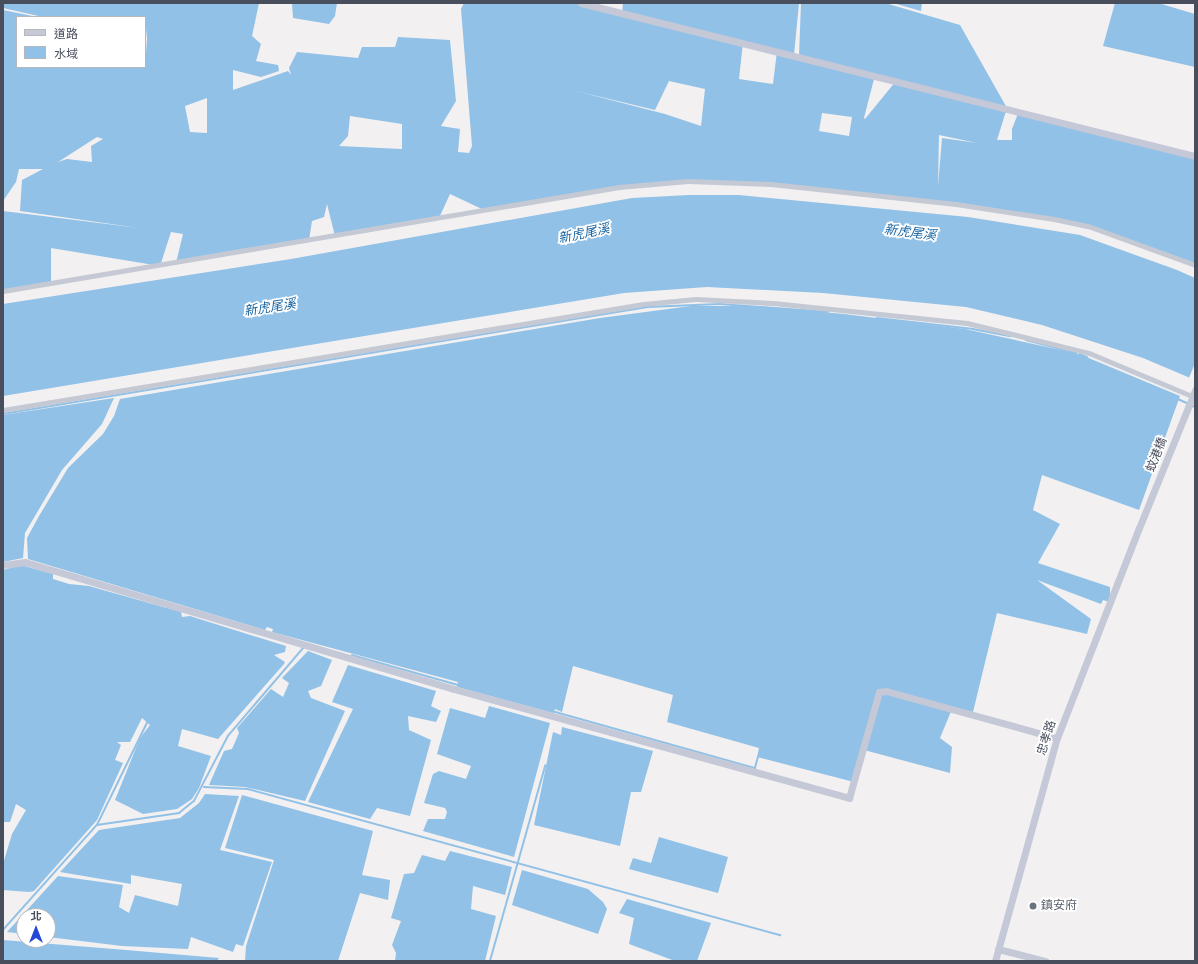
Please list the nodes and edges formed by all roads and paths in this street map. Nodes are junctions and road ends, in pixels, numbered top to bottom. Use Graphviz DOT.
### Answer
graph roads {
  1 [pos="581,3"];
  2 [pos="1195,156"];
  3 [pos="1195,265"];
  4 [pos="3,291"];
  5 [pos="1195,390"];
  6 [pos="1195,398"];
  7 [pos="3,410"];
  8 [pos="1139,528"];
  9 [pos="3,565"];
  10 [pos="1057,738"];
  11 [pos="998,949"];
  12 [pos="995,961"];
  13 [pos="1045,961"];
  1 -- 2 [label="street"];
  3 -- 4 [label="street"];
  5 -- 8 [label="street, 蚊港橋, bridge"];
  6 -- 7 [label="street"];
  8 -- 10 [label="street, 忠孝路"];
  9 -- 10 [label="street"];
  10 -- 11 [label="street, 忠孝路"];
  11 -- 12 [label="street, 忠孝路"];
  11 -- 13 [label="street"];
}
